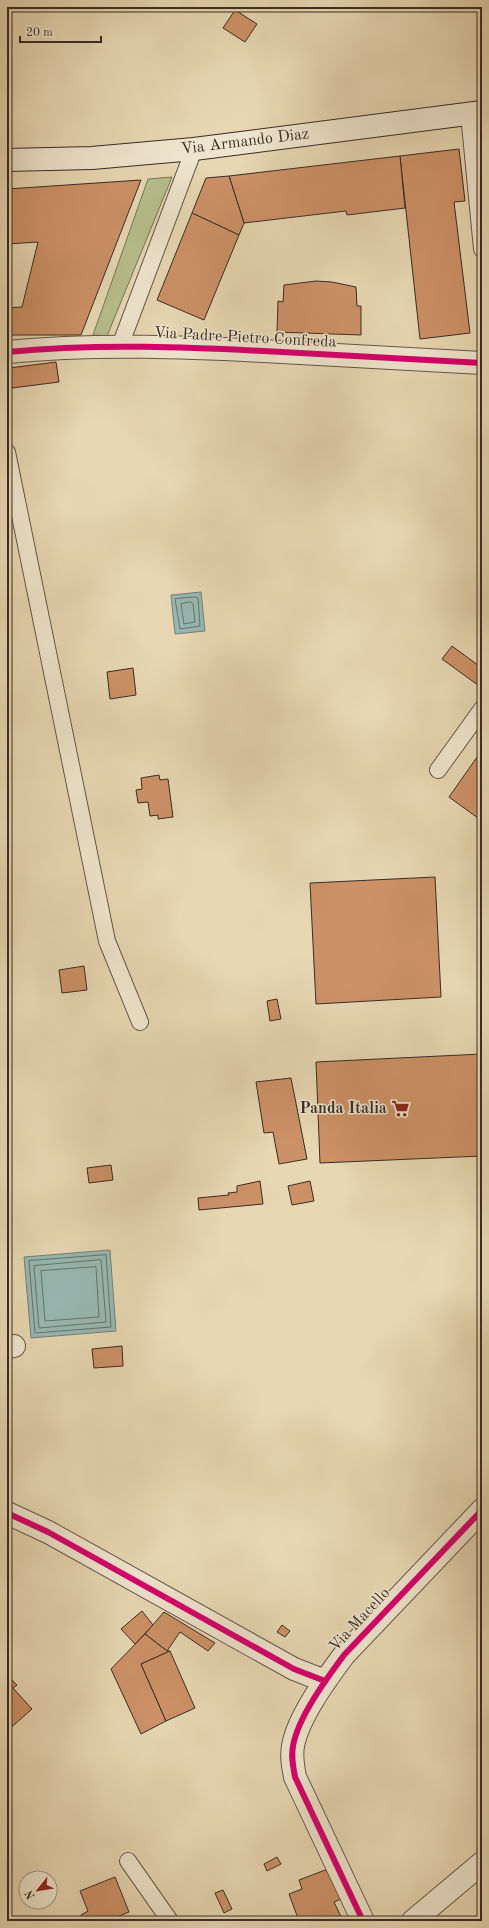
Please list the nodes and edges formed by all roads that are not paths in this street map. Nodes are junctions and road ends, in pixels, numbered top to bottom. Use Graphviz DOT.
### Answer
graph roads {
  1 [pos="475,113"];
  2 [pos="194,149"];
  3 [pos="7,160"];
  4 [pos="482,249"];
  5 [pos="120,346"];
  6 [pos="7,352"];
  7 [pos="482,362"];
  8 [pos="7,452"];
  9 [pos="482,709"];
  10 [pos="438,770"];
  11 [pos="140,1022"];
  12 [pos="482,1510"];
  13 [pos="7,1513"];
  14 [pos="325,1681"];
  15 [pos="128,1861"];
  16 [pos="482,1863"];
  17 [pos="170,1921"];
  18 [pos="364,1921"];
  19 [pos="413,1921"];
  1 -- 2 [label="street, Via Armando Diaz"];
  1 -- 4 [label="lane"];
  2 -- 3 [label="street, Via Armando Diaz"];
  2 -- 5 [label="lane"];
  5 -- 6 [label="street, Via Padre Pietro Confreda"];
  5 -- 7 [label="street, Via Padre Pietro Confreda"];
  8 -- 11 [label="lane"];
  9 -- 10 [label="lane"];
  12 -- 14 [label="street, Via Macello"];
  13 -- 14 [label="street"];
  14 -- 18 [label="street, Via Macello"];
  15 -- 17 [label="lane"];
  16 -- 19 [label="street"];
}
